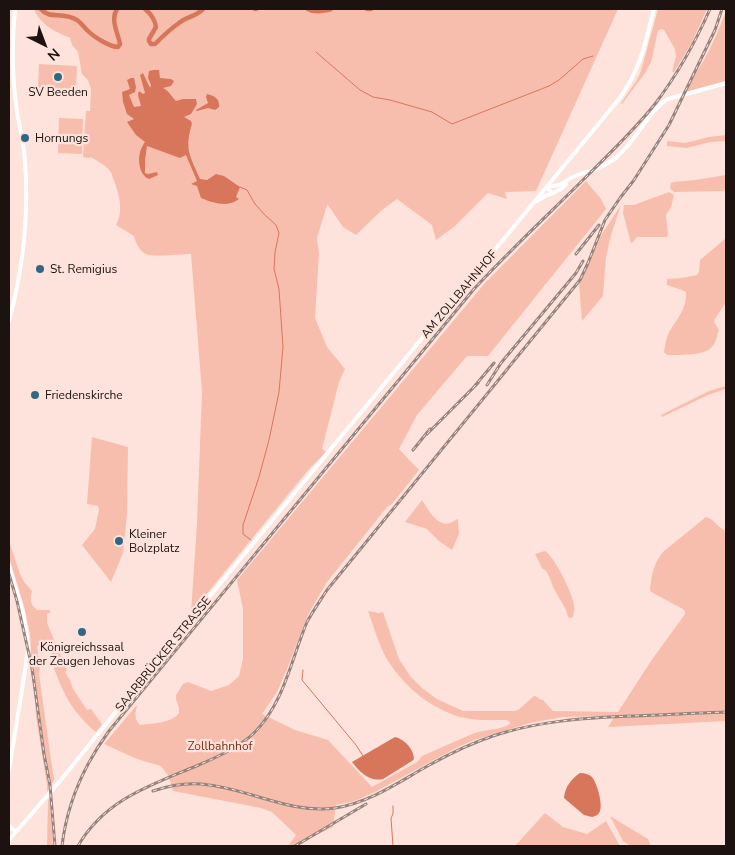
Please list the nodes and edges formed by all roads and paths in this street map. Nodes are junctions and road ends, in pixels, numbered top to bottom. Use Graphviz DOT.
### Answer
graph roads {
  1 [pos="15,9"];
  2 [pos="654,9"];
  3 [pos="726,83"];
  4 [pos="575,176"];
  5 [pos="554,178"];
  6 [pos="561,185"];
  7 [pos="547,186"];
  8 [pos="553,193"];
  9 [pos="533,204"];
  10 [pos="9,321"];
  11 [pos="317,467"];
  12 [pos="9,566"];
  13 [pos="9,770"];
  14 [pos="9,826"];
  15 [pos="16,832"];
  16 [pos="9,840"];
  1 -- 10 [label="main road"];
  2 -- 5 [label="main road, AM ZOLLBAHNHOF"];
  3 -- 4 [label="main road"];
  4 -- 6 [label="main road"];
  4 -- 8 [label="main road"];
  5 -- 6 [label="main road"];
  5 -- 7 [label="main road, AM ZOLLBAHNHOF"];
  6 -- 7 [label="main road"];
  7 -- 8 [label="main road"];
  7 -- 9 [label="main road, AM ZOLLBAHNHOF"];
  8 -- 9 [label="main road"];
  9 -- 11 [label="main road, AM ZOLLBAHNHOF"];
  11 -- 15 [label="main road, SAARBRÜCKER STRASSE"];
  12 -- 13 [label="main road"];
  14 -- 15 [label="main road"];
  15 -- 16 [label="main road, SAARBRÜCKER STRASSE"];
}
